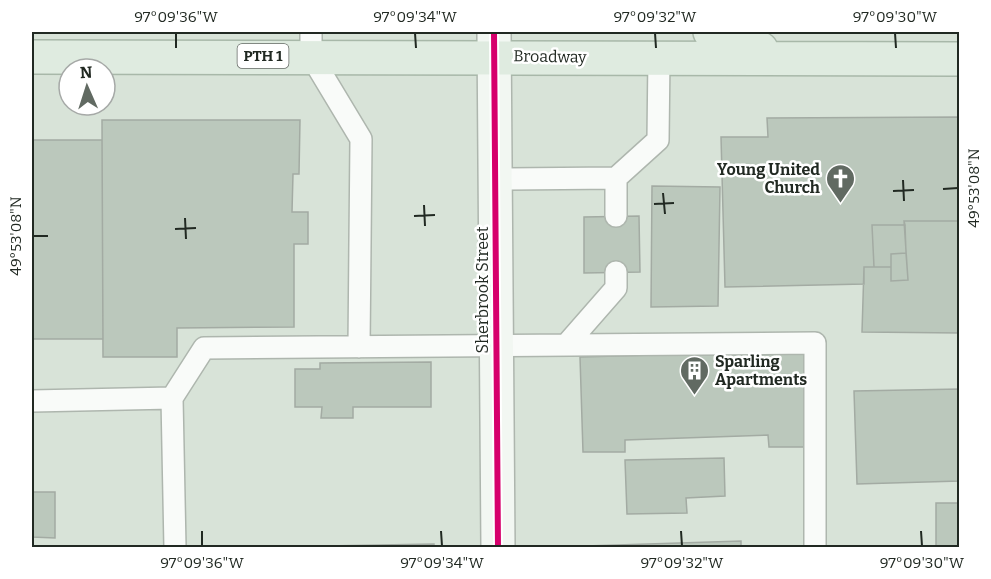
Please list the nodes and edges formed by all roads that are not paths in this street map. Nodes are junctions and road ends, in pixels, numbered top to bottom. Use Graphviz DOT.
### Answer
graph roads {
  1 [pos="710,32"];
  2 [pos="311,44"];
  3 [pos="494,44"];
  4 [pos="32,57"];
  5 [pos="659,57"];
  6 [pos="785,58"];
  7 [pos="960,59"];
  8 [pos="616,177"];
  9 [pos="495,179"];
  10 [pos="616,216"];
  11 [pos="616,272"];
  12 [pos="567,344"];
  13 [pos="495,345"];
  14 [pos="359,347"];
  15 [pos="172,399"];
  16 [pos="32,400"];
  17 [pos="175,548"];
  18 [pos="498,548"];
  19 [pos="815,548"];
  1 -- 6 [label="highway"];
  2 -- 3 [label="highway, Broadway / PTH 1"];
  2 -- 4 [label="highway, Broadway / PTH 1"];
  2 -- 14 [label="lane"];
  3 -- 5 [label="highway, Broadway / PTH 1"];
  3 -- 9 [label="main road, Sherbrook Street"];
  5 -- 6 [label="highway, Broadway / PTH 1"];
  5 -- 8 [label="lane"];
  6 -- 7 [label="highway, Broadway / PTH 1"];
  8 -- 9 [label="lane"];
  8 -- 10 [label="lane"];
  9 -- 13 [label="main road, Sherbrook Street"];
  11 -- 12 [label="lane"];
  12 -- 13 [label="lane"];
  12 -- 19 [label="lane"];
  13 -- 14 [label="lane"];
  13 -- 18 [label="main road, Sherbrook Street"];
  14 -- 15 [label="lane"];
  15 -- 16 [label="lane"];
  15 -- 17 [label="lane"];
}
